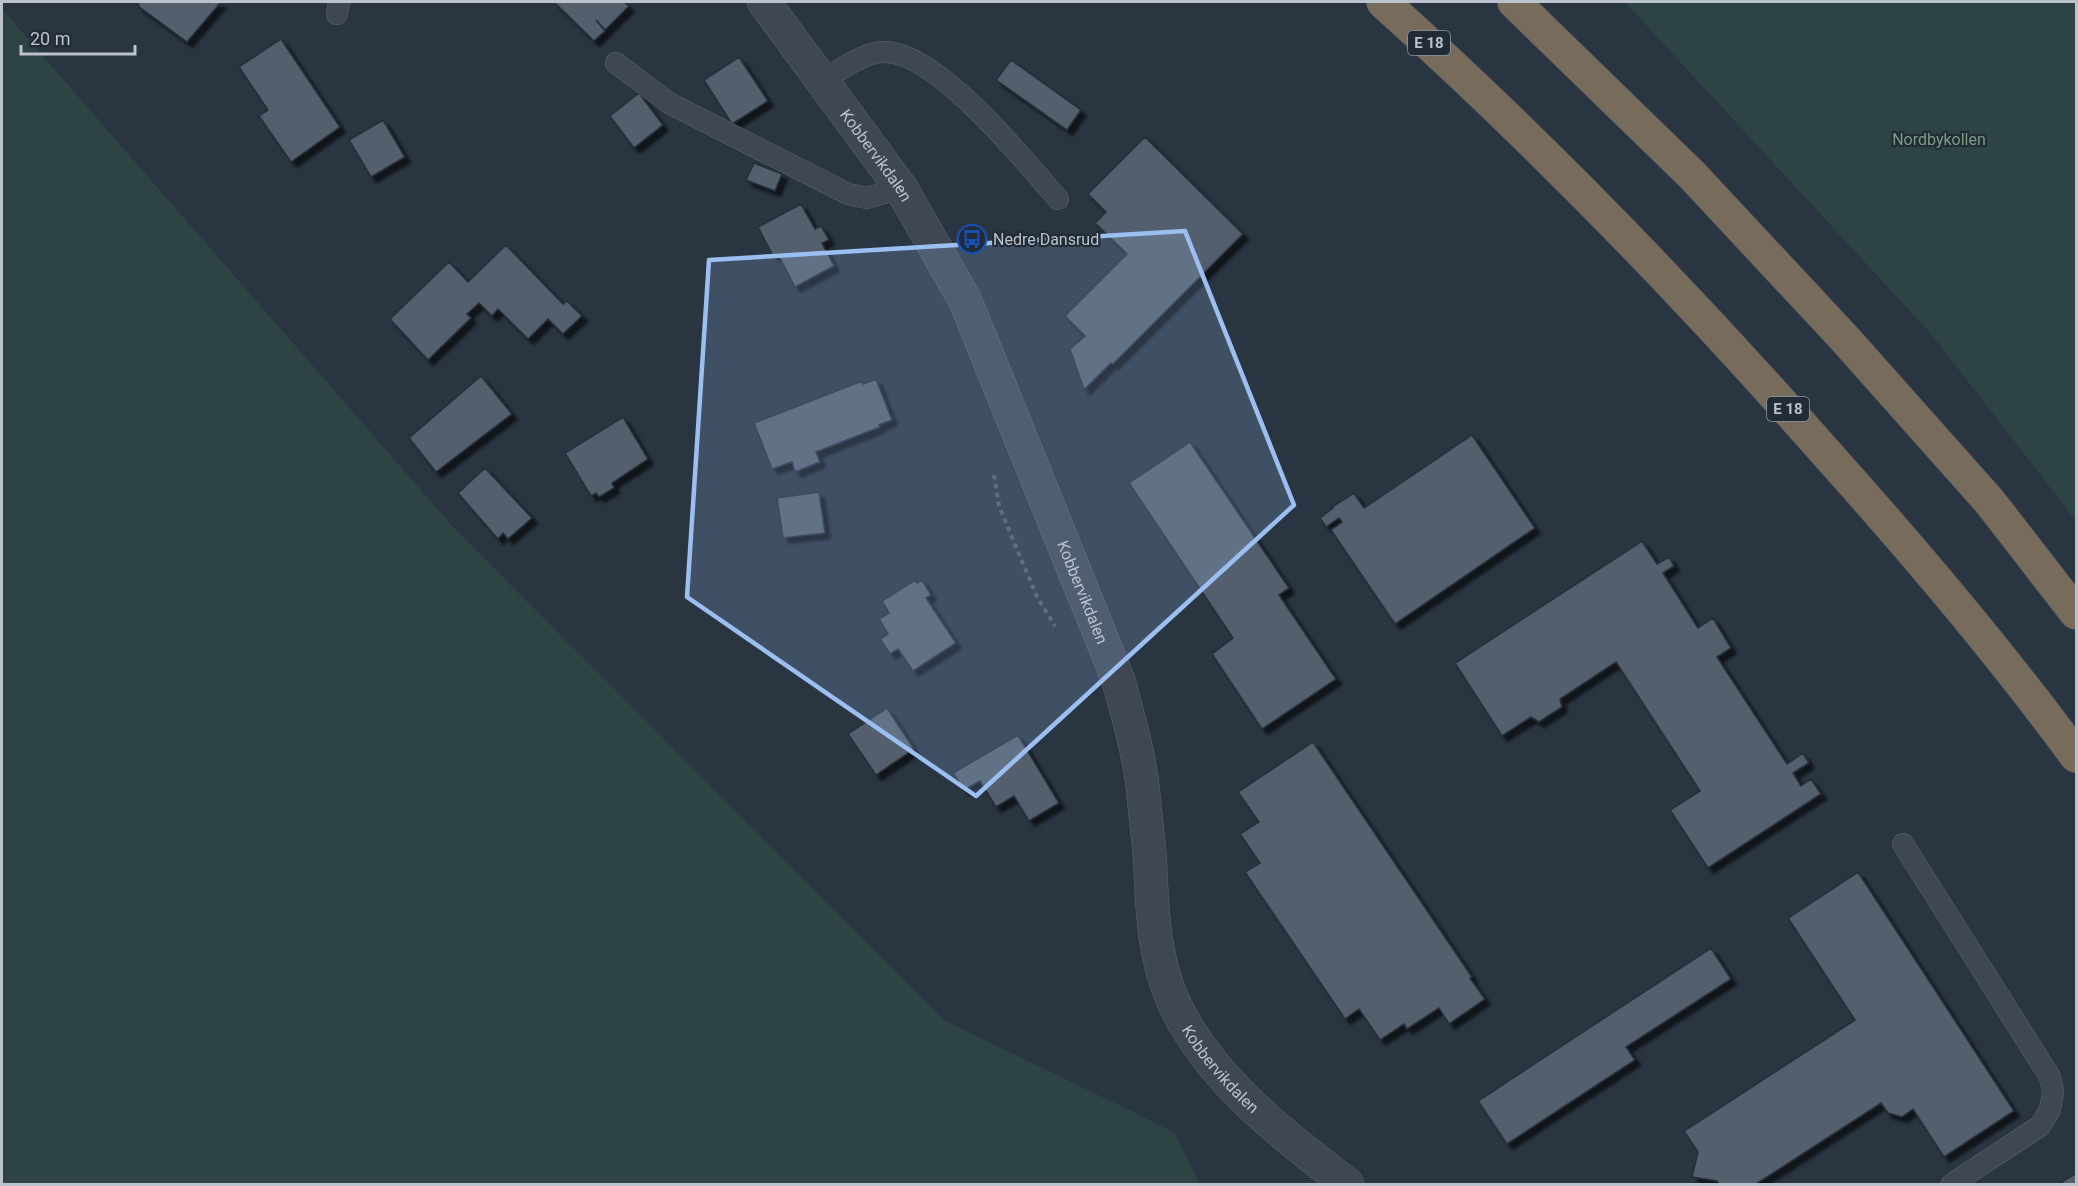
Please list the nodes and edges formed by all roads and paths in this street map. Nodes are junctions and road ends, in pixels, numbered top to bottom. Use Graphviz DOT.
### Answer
graph roads {
  1 [pos="764,2"];
  2 [pos="1383,2"];
  3 [pos="1514,2"];
  4 [pos="616,63"];
  5 [pos="823,80"];
  6 [pos="901,188"];
  7 [pos="1059,199"];
  8 [pos="994,473"];
  9 [pos="2076,613"];
  10 [pos="1060,635"];
  11 [pos="2076,756"];
  12 [pos="1903,844"];
  13 [pos="1347,1185"];
  14 [pos="1952,1185"];
  1 -- 5 [label="street, Kobbervikdalen"];
  2 -- 11 [label="highway, E 18"];
  3 -- 9 [label="highway"];
  4 -- 6 [label="lane"];
  5 -- 6 [label="street, Kobbervikdalen"];
  5 -- 7 [label="lane"];
  6 -- 13 [label="street, Kobbervikdalen"];
  8 -- 10 [label="path"];
  12 -- 14 [label="lane"];
}
